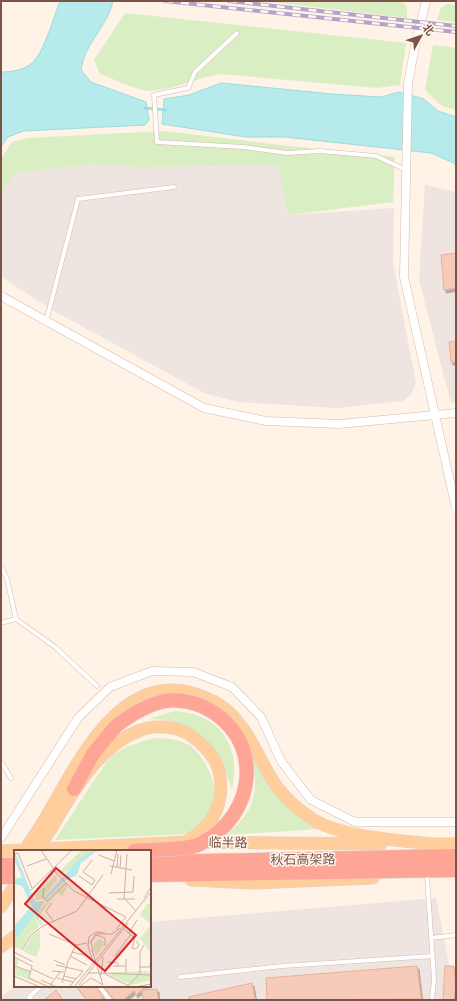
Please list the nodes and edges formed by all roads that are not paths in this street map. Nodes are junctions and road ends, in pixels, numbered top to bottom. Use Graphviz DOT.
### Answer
graph roads {
  1 [pos="426,1"];
  2 [pos="237,33"];
  3 [pos="407,171"];
  4 [pos="174,187"];
  5 [pos="1,296"];
  6 [pos="46,322"];
  7 [pos="456,414"];
  8 [pos="435,415"];
  9 [pos="456,508"];
  10 [pos="1,566"];
  11 [pos="16,619"];
  12 [pos="1,623"];
  13 [pos="97,686"];
  14 [pos="1,762"];
  15 [pos="11,778"];
  16 [pos="74,789"];
  17 [pos="456,822"];
  18 [pos="47,826"];
  19 [pos="1,838"];
  20 [pos="186,842"];
  21 [pos="432,844"];
  22 [pos="456,844"];
  23 [pos="14,850"];
  24 [pos="22,850"];
  25 [pos="25,850"];
  26 [pos="37,850"];
  27 [pos="145,850"];
  28 [pos="1,851"];
  29 [pos="456,856"];
  30 [pos="151,862"];
  31 [pos="1,865"];
  32 [pos="14,865"];
  33 [pos="14,866"];
  34 [pos="456,870"];
  35 [pos="456,874"];
  36 [pos="151,875"];
  37 [pos="427,876"];
  38 [pos="1,877"];
  39 [pos="14,877"];
  40 [pos="151,879"];
  41 [pos="14,885"];
  42 [pos="1,886"];
  43 [pos="14,887"];
  44 [pos="1,907"];
  45 [pos="456,935"];
  46 [pos="14,937"];
  47 [pos="431,938"];
  48 [pos="1,947"];
  49 [pos="432,956"];
  50 [pos="180,977"];
  51 [pos="41,987"];
  52 [pos="100,987"];
  53 [pos="32,1000"];
  54 [pos="110,1000"];
  55 [pos="432,1000"];
  1 -- 3 [label="street"];
  2 -- 3 [label="lane"];
  3 -- 8 [label="street"];
  4 -- 6 [label="lane"];
  5 -- 6 [label="street"];
  6 -- 8 [label="street"];
  7 -- 8 [label="street"];
  8 -- 9 [label="street"];
  10 -- 11 [label="lane"];
  11 -- 12 [label="lane"];
  11 -- 13 [label="lane"];
  14 -- 15 [label="lane"];
  16 -- 18 [label="main road"];
  16 -- 20 [label="main road"];
  16 -- 27 [label="highway, bridge"];
  17 -- 19 [label="street"];
  18 -- 21 [label="main road"];
  18 -- 25 [label="main road, bridge"];
  18 -- 26 [label="main road, bridge"];
  20 -- 21 [label="main road, 临半路"];
  20 -- 24 [label="main road, 临半路"];
  21 -- 22 [label="main road, 临半路"];
  23 -- 28 [label="main road, 临半路"];
  29 -- 30 [label="highway, 秋石高架路"];
  31 -- 32 [label="highway, bridge"];
  33 -- 42 [label="main road, bridge"];
  34 -- 36 [label="highway, 秋石高架路"];
  35 -- 37 [label="main road"];
  37 -- 40 [label="main road"];
  37 -- 47 [label="lane"];
  38 -- 39 [label="highway, bridge"];
  41 -- 42 [label="main road"];
  43 -- 44 [label="main road"];
  45 -- 47 [label="lane"];
  46 -- 48 [label="main road"];
  47 -- 49 [label="lane"];
  49 -- 50 [label="lane"];
  49 -- 55 [label="lane"];
  51 -- 53 [label="lane"];
  52 -- 54 [label="lane"];
}
